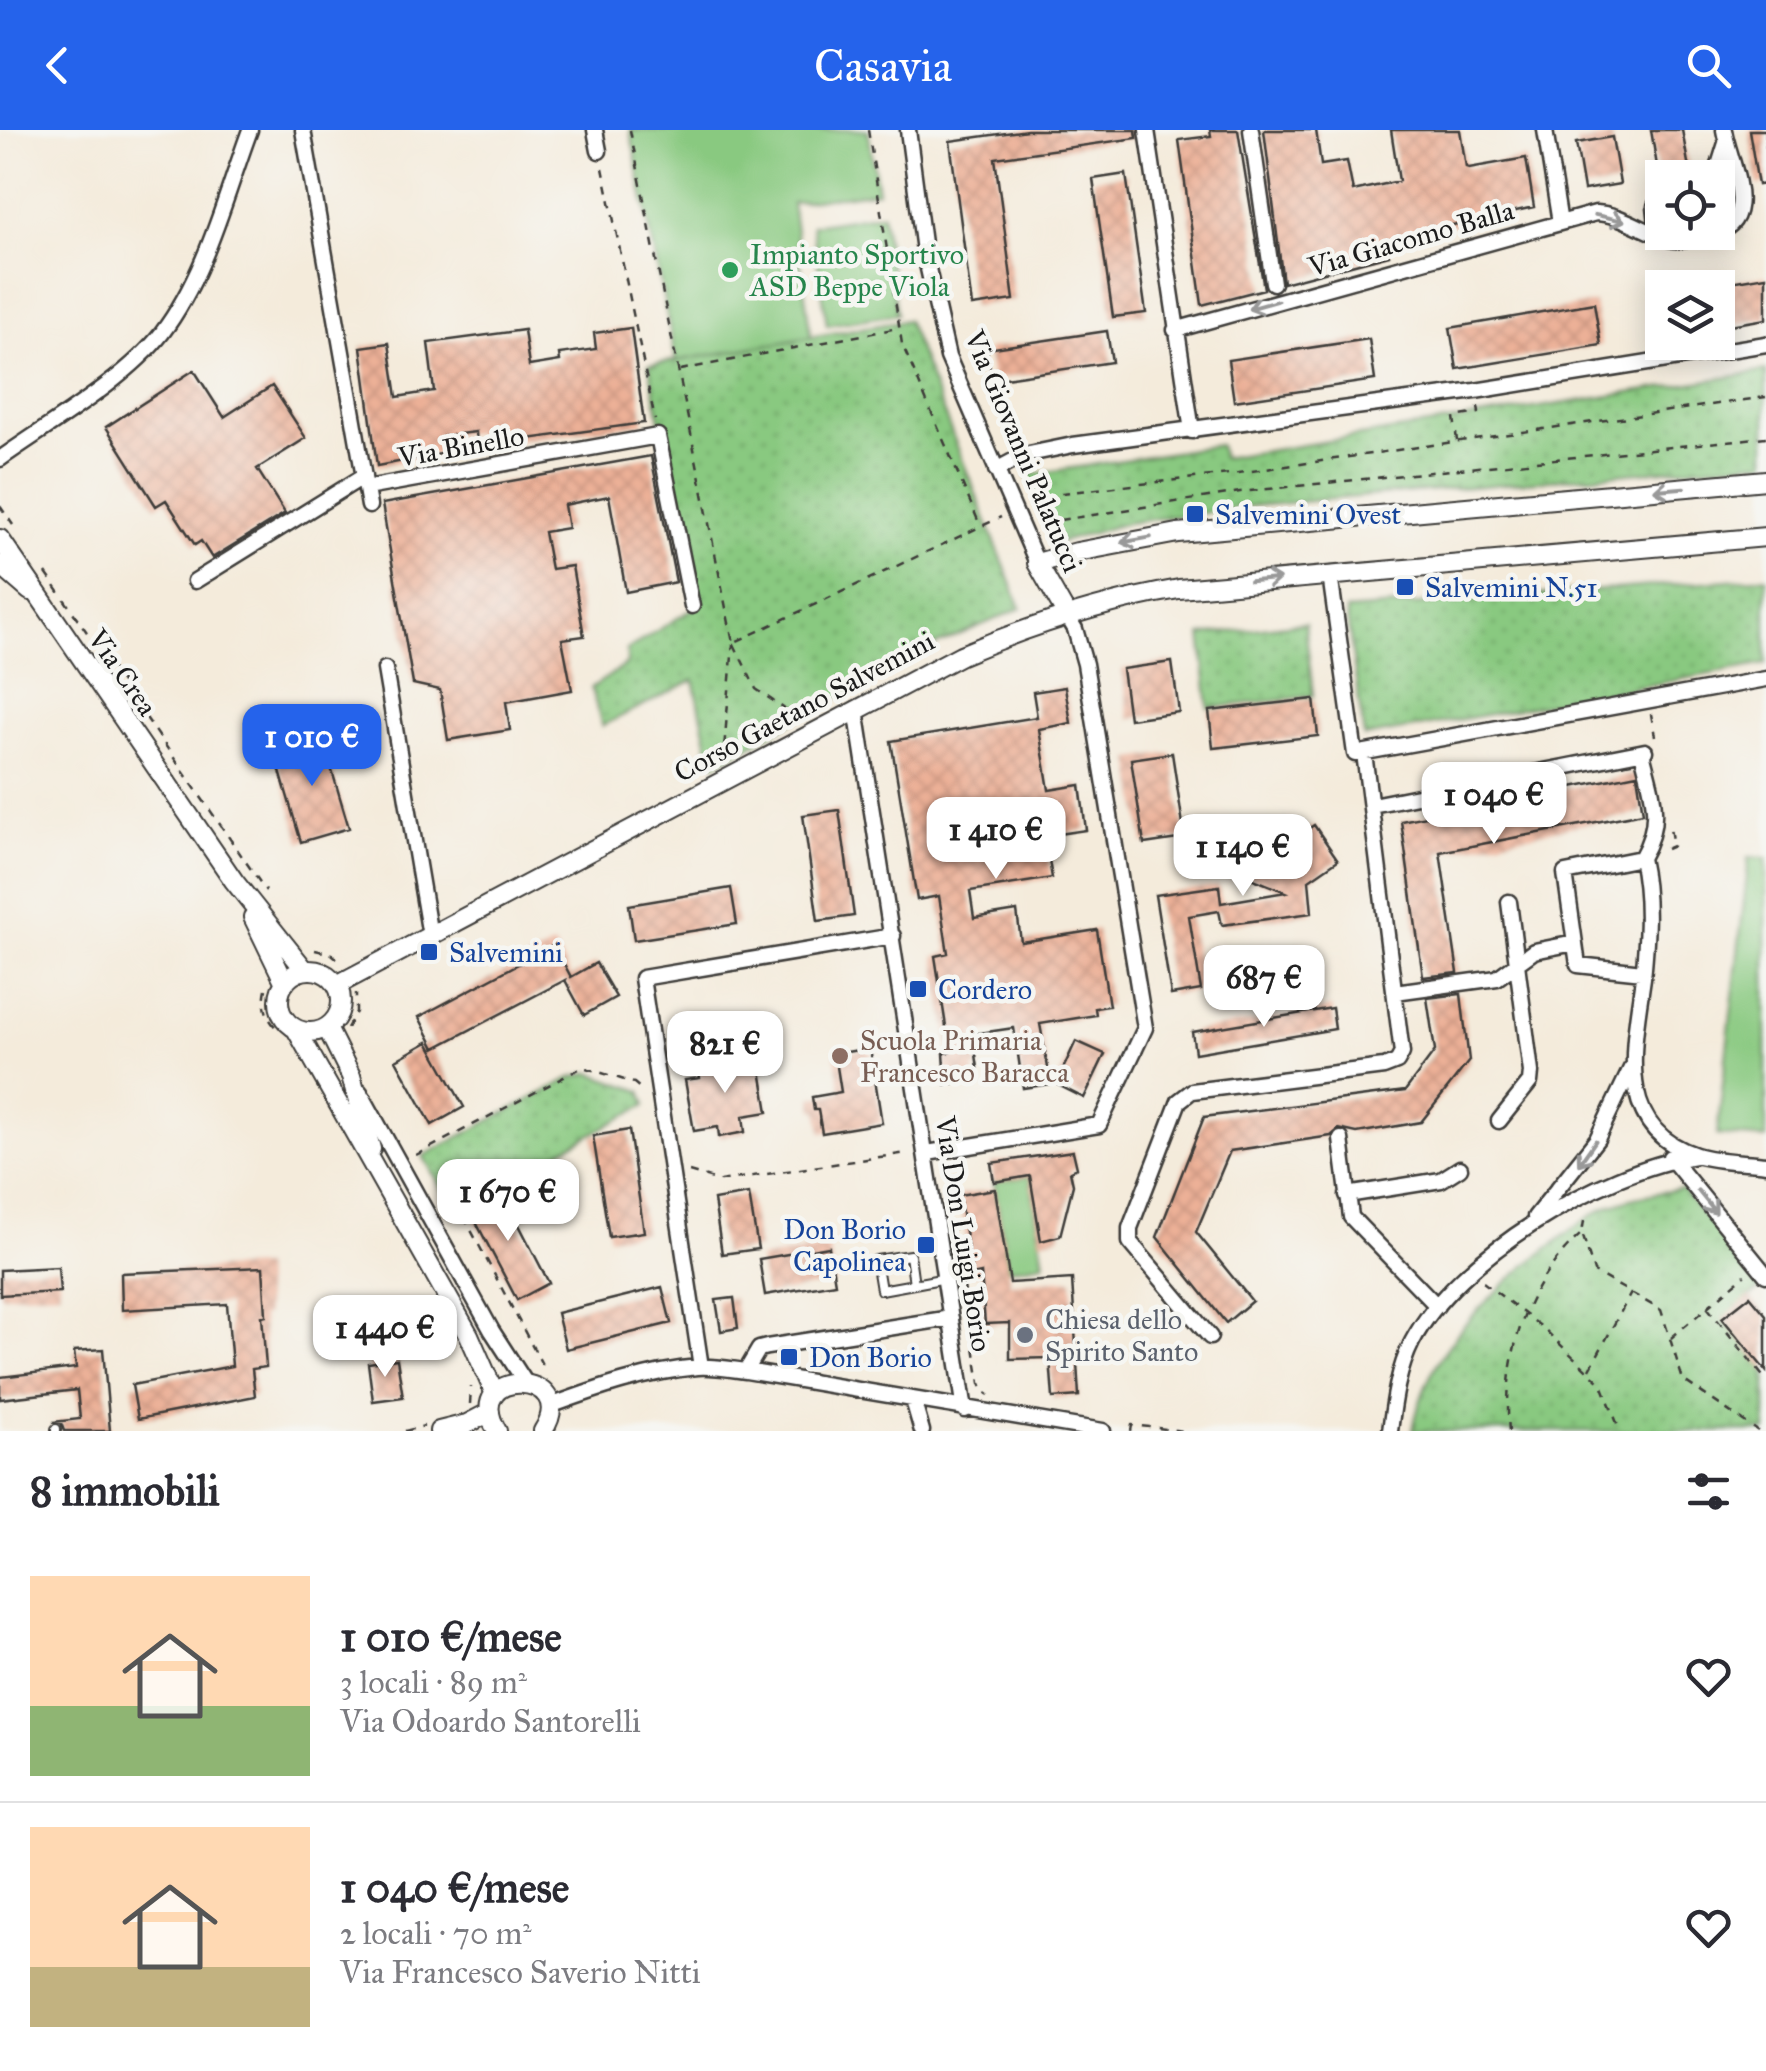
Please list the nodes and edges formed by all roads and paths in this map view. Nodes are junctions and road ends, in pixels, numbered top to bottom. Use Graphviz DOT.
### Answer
graph roads {
  1 [pos="250,130"];
  2 [pos="303,130"];
  3 [pos="595,130"];
  4 [pos="630,130"];
  5 [pos="868,130"];
  6 [pos="908,130"];
  7 [pos="1148,130"];
  8 [pos="1251,130"];
  9 [pos="1546,130"];
  10 [pos="599,151"];
  11 [pos="1735,171"];
  12 [pos="1735,219"];
  13 [pos="1560,222"];
  14 [pos="1645,229"];
  15 [pos="1273,282"];
  16 [pos="899,328"];
  17 [pos="1175,330"];
  18 [pos="1766,344"];
  19 [pos="678,370"];
  20 [pos="1475,391"];
  21 [pos="1766,397"];
  22 [pos="1192,431"];
  23 [pos="658,436"];
  24 [pos="1766,438"];
  25 [pos="1457,441"];
  26 [pos="0,459"];
  27 [pos="996,470"];
  28 [pos="1766,480"];
  29 [pos="365,482"];
  30 [pos="1040,500"];
  31 [pos="0,506"];
  32 [pos="370,506"];
  33 [pos="1014,511"];
  34 [pos="980,526"];
  35 [pos="1766,537"];
  36 [pos="22,538"];
  37 [pos="0,540"];
  38 [pos="1038,564"];
  39 [pos="0,565"];
  40 [pos="44,570"];
  41 [pos="1330,575"];
  42 [pos="195,581"];
  43 [pos="35,594"];
  44 [pos="692,606"];
  45 [pos="1066,614"];
  46 [pos="733,643"];
  47 [pos="385,669"];
  48 [pos="1766,679"];
  49 [pos="856,710"];
  50 [pos="816,731"];
  51 [pos="1364,753"];
  52 [pos="722,781"];
  53 [pos="1372,805"];
  54 [pos="1641,858"];
  55 [pos="234,881"];
  56 [pos="274,902"];
  57 [pos="1509,902"];
  58 [pos="430,936"];
  59 [pos="893,936"];
  60 [pos="1576,943"];
  61 [pos="308,949"];
  62 [pos="1516,964"];
  63 [pos="305,970"];
  64 [pos="1643,972"];
  65 [pos="343,982"];
  66 [pos="285,983"];
  67 [pos="1395,992"];
  68 [pos="296,1029"];
  69 [pos="335,1030"];
  70 [pos="1631,1067"];
  71 [pos="352,1076"];
  72 [pos="658,1088"];
  73 [pos="1499,1121"];
  74 [pos="1653,1126"];
  75 [pos="1341,1139"];
  76 [pos="910,1152"];
  77 [pos="926,1153"];
  78 [pos="1698,1156"];
  79 [pos="410,1158"];
  80 [pos="1672,1160"];
  81 [pos="1766,1164"];
  82 [pos="377,1168"];
  83 [pos="1460,1168"];
  84 [pos="684,1169"];
  85 [pos="933,1192"];
  86 [pos="1347,1196"];
  87 [pos="441,1216"];
  88 [pos="1584,1221"];
  89 [pos="1525,1229"];
  90 [pos="1582,1233"];
  91 [pos="1762,1270"];
  92 [pos="1470,1272"];
  93 [pos="946,1278"];
  94 [pos="914,1284"];
  95 [pos="1631,1293"];
  96 [pos="1437,1306"];
  97 [pos="1707,1308"];
  98 [pos="1524,1315"];
  99 [pos="951,1318"];
  100 [pos="469,1335"];
  101 [pos="1210,1337"];
  102 [pos="1670,1339"];
  103 [pos="701,1367"];
  104 [pos="1589,1370"];
  105 [pos="746,1371"];
  106 [pos="484,1372"];
  107 [pos="1766,1380"];
  108 [pos="980,1383"];
  109 [pos="913,1400"];
  110 [pos="556,1403"];
  111 [pos="502,1405"];
  112 [pos="965,1410"];
  113 [pos="468,1417"];
  114 [pos="438,1427"];
  115 [pos="405,1431"];
  116 [pos="543,1431"];
  117 [pos="922,1431"];
  118 [pos="1104,1431"];
  119 [pos="1131,1431"];
  120 [pos="1184,1431"];
  121 [pos="1390,1431"];
  122 [pos="1508,1431"];
  123 [pos="1620,1431"];
  124 [pos="1758,1431"];
  1 -- 26 [label="street"];
  2 -- 29 [label="street"];
  3 -- 10 [label="street"];
  4 -- 19 [label="path"];
  5 -- 16 [label="path"];
  6 -- 27 [label="street, Via Giovanni Palatucci"];
  7 -- 17 [label="street"];
  8 -- 15 [label="street"];
  9 -- 13 [label="street"];
  10 -- 23 [label="path"];
  11 -- 12 [label="street, Via Giacomo Balla"];
  13 -- 14 [label="street, Via Giacomo Balla, one-way"];
  13 -- 17 [label="street, Via Giacomo Balla, one-way"];
  16 -- 19 [label="path"];
  16 -- 34 [label="path"];
  17 -- 22 [label="street"];
  18 -- 20 [label="street"];
  19 -- 46 [label="path"];
  20 -- 22 [label="street"];
  20 -- 25 [label="path"];
  21 -- 25 [label="path"];
  22 -- 27 [label="street"];
  23 -- 29 [label="street, Via Binello"];
  23 -- 44 [label="street"];
  24 -- 30 [label="path"];
  25 -- 30 [label="path"];
  27 -- 33 [label="street, Via Giovanni Palatucci"];
  28 -- 38 [label="street, one-way"];
  29 -- 32 [label="street"];
  29 -- 42 [label="street"];
  30 -- 33 [label="path"];
  31 -- 36 [label="path"];
  33 -- 34 [label="path"];
  33 -- 38 [label="street, Via Giovanni Palatucci"];
  34 -- 46 [label="path"];
  35 -- 41 [label="street, Corso Gaetano Salvemini"];
  37 -- 43 [label="street, Via Crea"];
  38 -- 45 [label="street, Via Giovanni Palatucci"];
  39 -- 43 [label="street, Via Crea"];
  40 -- 56 [label="path"];
  45 -- 41 [label="street, Corso Gaetano Salvemini, one-way"];
  41 -- 51 [label="street"];
  43 -- 55 [label="street, Via Crea"];
  45 -- 49 [label="street, Corso Gaetano Salvemini"];
  45 -- 77 [label="street"];
  46 -- 50 [label="path"];
  46 -- 52 [label="path"];
  47 -- 58 [label="street"];
  48 -- 51 [label="street"];
  49 -- 50 [label="street, Corso Gaetano Salvemini"];
  49 -- 59 [label="street, Via Don Luigi Borio"];
  50 -- 52 [label="street, Corso Gaetano Salvemini"];
  51 -- 53 [label="street"];
  52 -- 58 [label="street, Corso Gaetano Salvemini"];
  53 -- 54 [label="street"];
  53 -- 67 [label="street"];
  54 -- 60 [label="street"];
  54 -- 64 [label="street"];
  55 -- 63 [label="street, Via Crea"];
  55 -- 66 [label="street, Via Crea"];
  57 -- 62 [label="street"];
  58 -- 65 [label="street, Corso Gaetano Salvemini"];
  59 -- 72 [label="street"];
  59 -- 77 [label="street, Via Don Luigi Borio"];
  60 -- 62 [label="street"];
  60 -- 64 [label="street"];
  61 -- 65 [label="path"];
  62 -- 67 [label="street"];
  62 -- 73 [label="street"];
  63 -- 65 [label="street"];
  63 -- 66 [label="street"];
  64 -- 70 [label="street"];
  65 -- 69 [label="street"];
  65 -- 69 [label="path"];
  66 -- 68 [label="street"];
  67 -- 101 [label="street"];
  68 -- 69 [label="street"];
  68 -- 82 [label="street"];
  69 -- 71 [label="street"];
  70 -- 74 [label="street"];
  70 -- 89 [label="street, one-way"];
  71 -- 82 [label="street"];
  71 -- 111 [label="street"];
  72 -- 79 [label="path"];
  72 -- 103 [label="street"];
  74 -- 78 [label="street"];
  74 -- 80 [label="street"];
  75 -- 86 [label="street"];
  76 -- 84 [label="path"];
  77 -- 85 [label="street, Via Don Luigi Borio"];
  78 -- 80 [label="street"];
  78 -- 81 [label="street"];
  80 -- 89 [label="street"];
  80 -- 91 [label="street, one-way"];
  82 -- 100 [label="street"];
  83 -- 86 [label="street"];
  85 -- 93 [label="street, Via Don Luigi Borio"];
  85 -- 108 [label="path"];
  86 -- 96 [label="street"];
  87 -- 110 [label="path"];
  88 -- 90 [label="path"];
  89 -- 92 [label="street"];
  90 -- 95 [label="path"];
  90 -- 98 [label="path"];
  91 -- 97 [label="path"];
  92 -- 96 [label="street"];
  92 -- 98 [label="path"];
  93 -- 94 [label="lane"];
  93 -- 99 [label="street, Via Don Luigi Borio"];
  94 -- 94 [label="lane"];
  95 -- 102 [label="path"];
  95 -- 104 [label="path"];
  96 -- 121 [label="street"];
  97 -- 102 [label="path"];
  97 -- 107 [label="path"];
  98 -- 104 [label="path"];
  98 -- 122 [label="path"];
  99 -- 105 [label="street"];
  99 -- 112 [label="street, Via Don Luigi Borio"];
  100 -- 106 [label="street"];
  100 -- 111 [label="street"];
  102 -- 124 [label="path"];
  103 -- 105 [label="street"];
  103 -- 110 [label="street"];
  104 -- 123 [label="path"];
  105 -- 109 [label="street"];
  106 -- 111 [label="street"];
  106 -- 113 [label="path"];
  109 -- 112 [label="street"];
  109 -- 117 [label="street"];
  110 -- 111 [label="street"];
  110 -- 116 [label="street"];
  111 -- 113 [label="street"];
  112 -- 118 [label="street"];
  113 -- 114 [label="street"];
  114 -- 115 [label="path"];
  119 -- 120 [label="path"];
}
